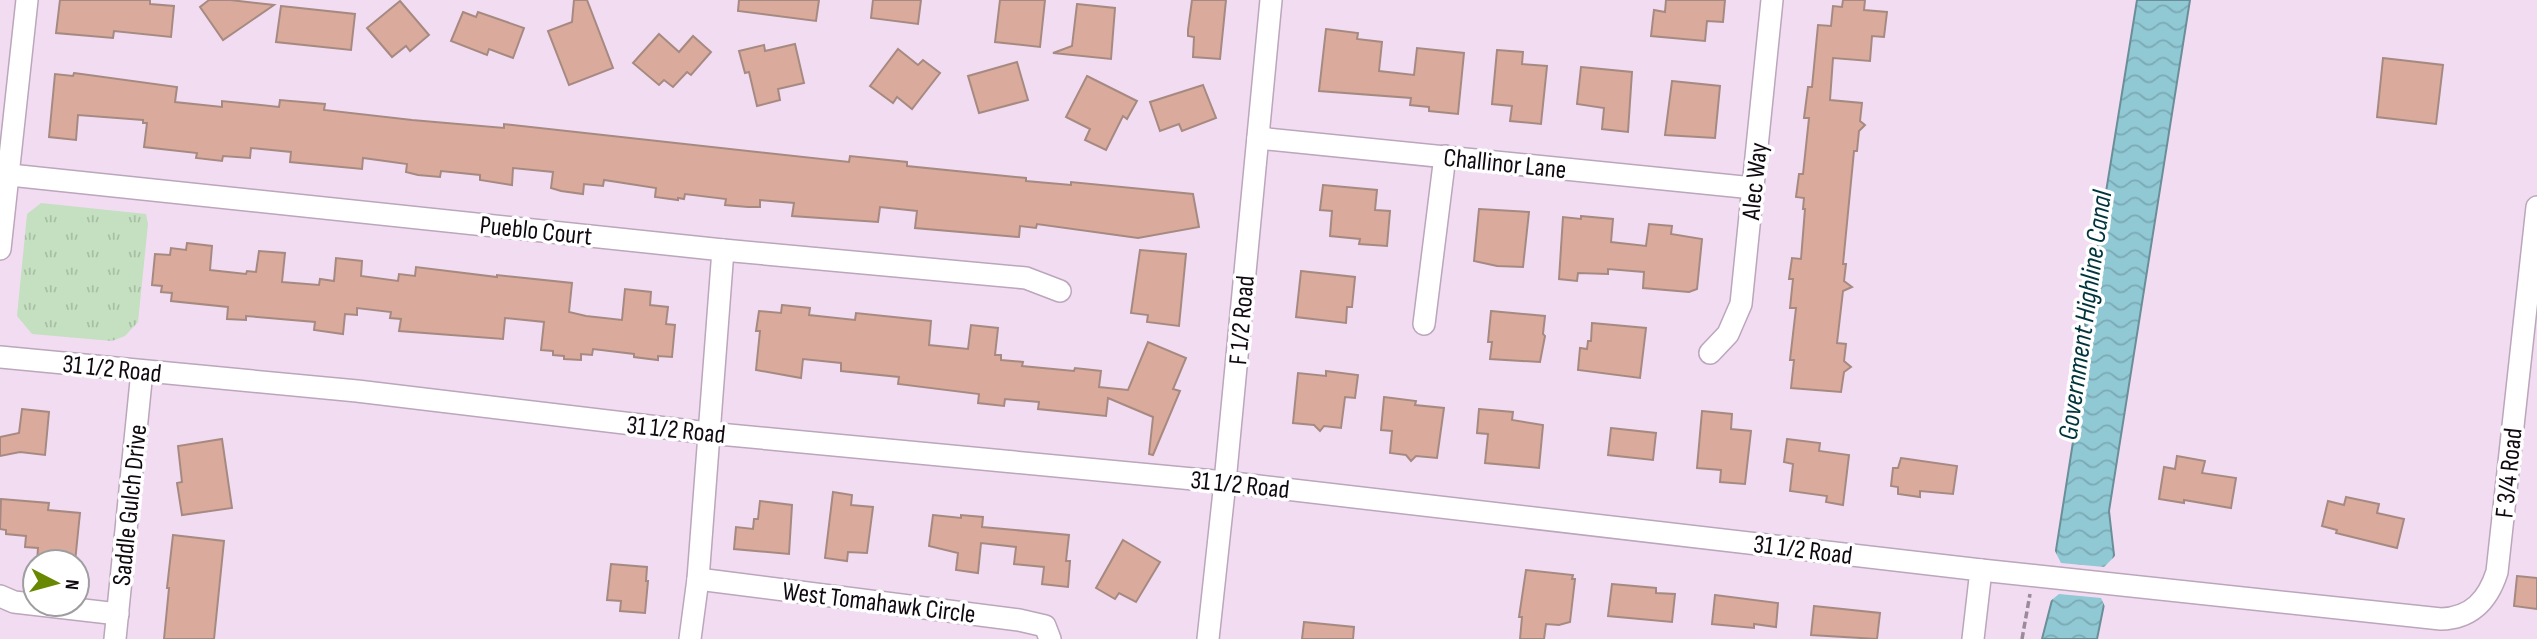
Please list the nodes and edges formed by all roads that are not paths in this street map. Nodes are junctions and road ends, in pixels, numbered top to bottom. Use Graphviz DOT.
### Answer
graph roads {
  1 [pos="27,0"];
  2 [pos="1271,0"];
  3 [pos="1772,0"];
  4 [pos="1258,138"];
  5 [pos="1445,156"];
  6 [pos="10,175"];
  7 [pos="1753,188"];
  8 [pos="2537,207"];
  9 [pos="0,249"];
  10 [pos="723,250"];
  11 [pos="1060,290"];
  12 [pos="1424,324"];
  13 [pos="1710,352"];
  14 [pos="0,357"];
  15 [pos="142,371"];
  16 [pos="708,433"];
  17 [pos="1225,481"];
  18 [pos="1982,570"];
  19 [pos="698,579"];
  20 [pos="0,596"];
  21 [pos="2476,608"];
  22 [pos="118,614"];
  23 [pos="115,639"];
  24 [pos="690,639"];
  25 [pos="1050,639"];
  26 [pos="1208,639"];
  27 [pos="1973,639"];
  1 -- 6 [label="street"];
  2 -- 4 [label="street, F 1/2 Road"];
  3 -- 7 [label="street, Alec Way"];
  4 -- 5 [label="street, Challinor Lane"];
  4 -- 17 [label="street, F 1/2 Road"];
  5 -- 7 [label="street, Challinor Lane"];
  5 -- 12 [label="street"];
  6 -- 9 [label="street"];
  6 -- 10 [label="street, Pueblo Court"];
  7 -- 13 [label="street, Alec Way"];
  8 -- 21 [label="street, F 3/4 Road"];
  10 -- 11 [label="street, Pueblo Court"];
  10 -- 16 [label="street"];
  14 -- 15 [label="street, 31 1/2 Road"];
  15 -- 16 [label="street, 31 1/2 Road"];
  15 -- 22 [label="street, Saddle Gulch Drive"];
  16 -- 17 [label="street, 31 1/2 Road"];
  16 -- 19 [label="street"];
  17 -- 18 [label="street, 31 1/2 Road"];
  17 -- 26 [label="street, F 1/2 Road"];
  18 -- 21 [label="street, 31 1/2 Road"];
  18 -- 27 [label="street"];
  19 -- 24 [label="street"];
  19 -- 25 [label="street, West Tomahawk Circle"];
  20 -- 22 [label="street"];
  22 -- 23 [label="street, Saddle Gulch Drive"];
}
